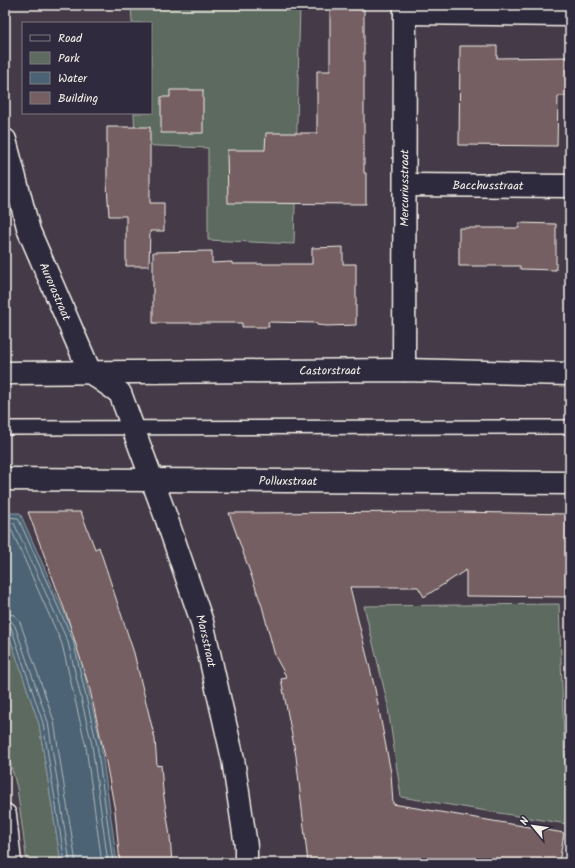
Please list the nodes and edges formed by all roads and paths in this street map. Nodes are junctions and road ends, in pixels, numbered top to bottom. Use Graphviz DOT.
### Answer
graph roads {
  1 [pos="405,9"];
  2 [pos="570,15"];
  3 [pos="5,140"];
  4 [pos="405,185"];
  5 [pos="570,186"];
  6 [pos="404,370"];
  7 [pos="5,372"];
  8 [pos="90,372"];
  9 [pos="570,374"];
  10 [pos="131,427"];
  11 [pos="570,427"];
  12 [pos="5,428"];
  13 [pos="5,480"];
  14 [pos="152,480"];
  15 [pos="570,483"];
  16 [pos="5,815"];
  17 [pos="10,863"];
  18 [pos="246,863"];
  1 -- 2 [label="street"];
  1 -- 4 [label="street, Mercuriusstraat"];
  3 -- 8 [label="street, Aurorastraat"];
  4 -- 5 [label="street, Bacchusstraat"];
  4 -- 6 [label="street, Mercuriusstraat"];
  6 -- 8 [label="street, Castorstraat"];
  6 -- 9 [label="street, Castorstraat"];
  7 -- 8 [label="street, Castorstraat"];
  8 -- 10 [label="street"];
  10 -- 11 [label="lane"];
  10 -- 12 [label="lane"];
  10 -- 14 [label="street, Marsstraat"];
  13 -- 14 [label="street, Polluxstraat"];
  14 -- 15 [label="street, Polluxstraat"];
  14 -- 18 [label="street, Marsstraat"];
  16 -- 17 [label="street"];
}
